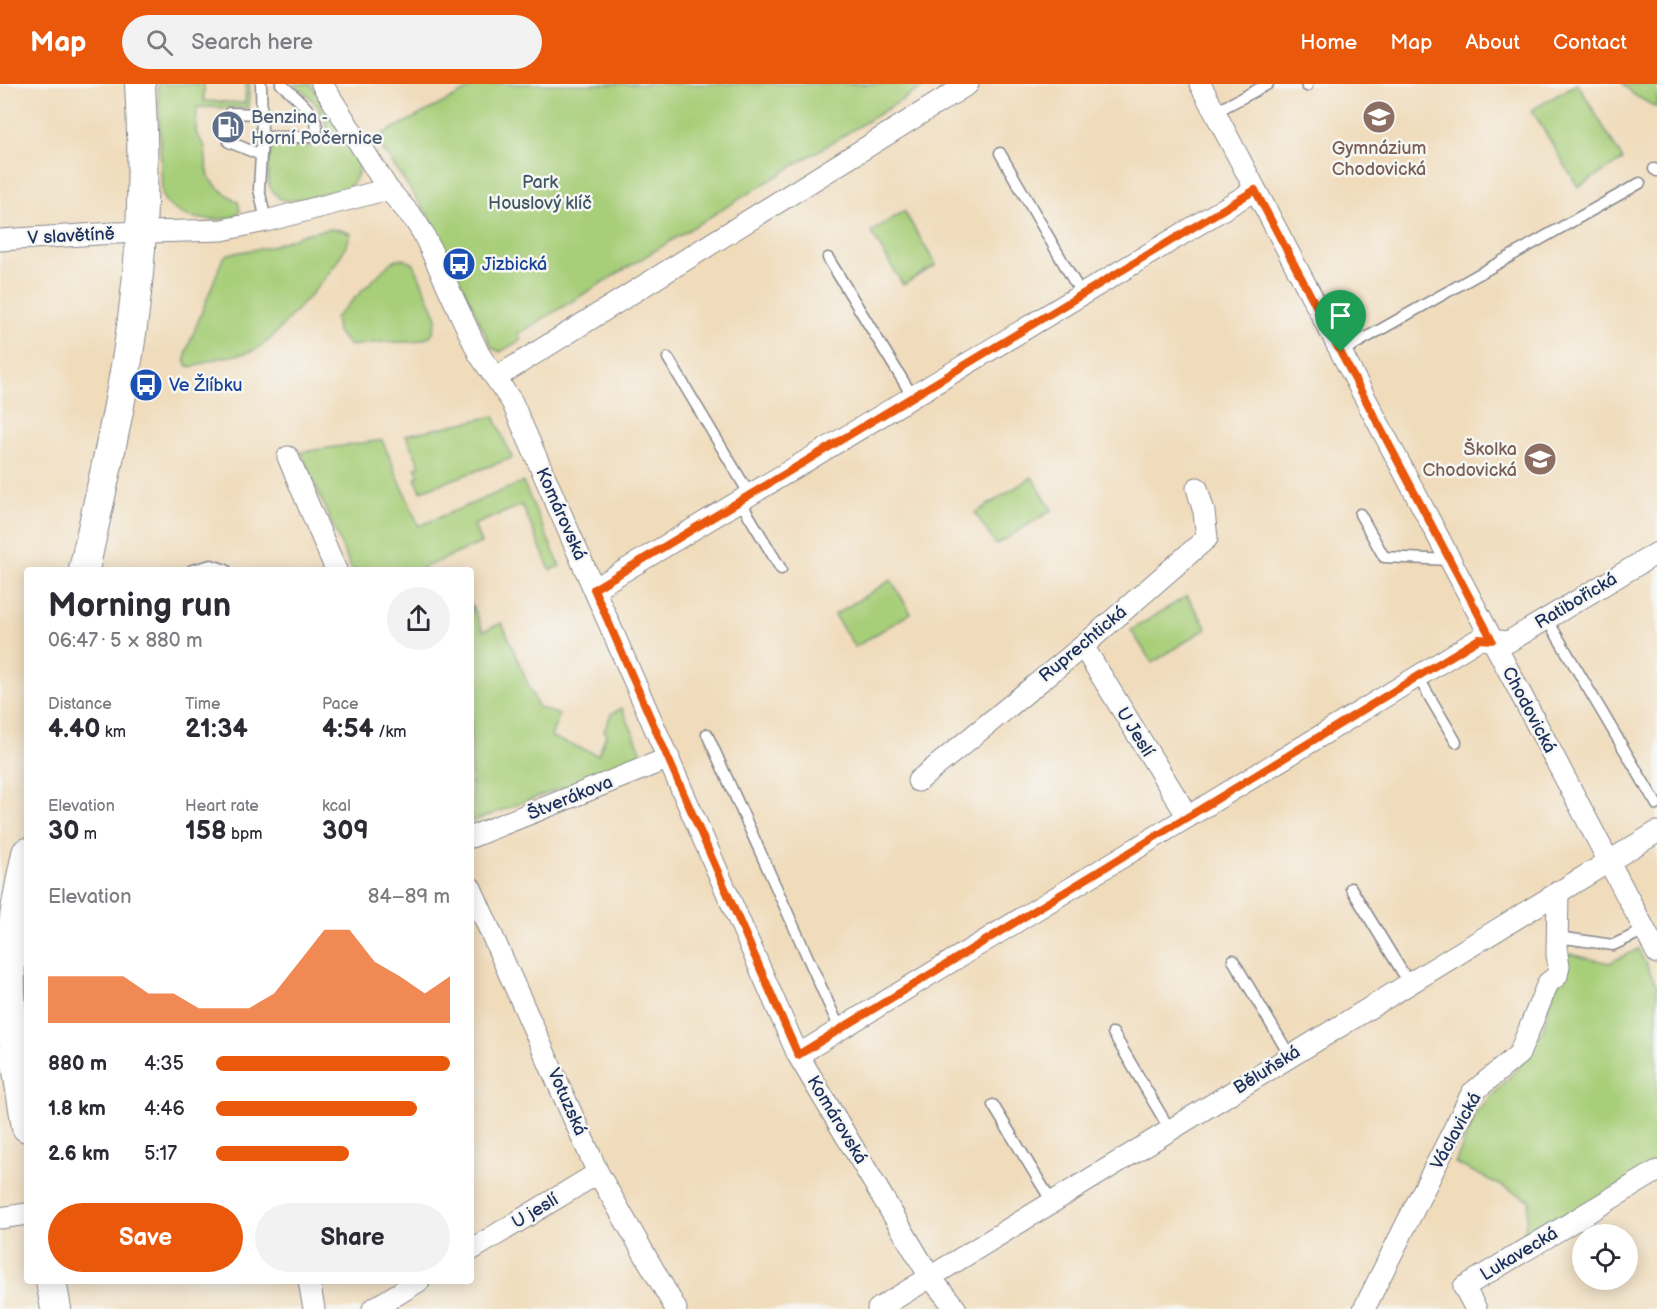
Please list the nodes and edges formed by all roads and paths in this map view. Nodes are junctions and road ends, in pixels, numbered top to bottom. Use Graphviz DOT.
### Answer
graph roads {
  1 [pos="140,84"];
  2 [pos="261,84"];
  3 [pos="281,84"];
  4 [pos="322,84"];
  5 [pos="968,84"];
  6 [pos="1200,84"];
  7 [pos="1268,84"];
  8 [pos="1215,112"];
  9 [pos="262,114"];
  10 [pos="262,137"];
  11 [pos="1000,153"];
  12 [pos="261,155"];
  13 [pos="1640,183"];
  14 [pos="388,189"];
  15 [pos="1255,190"];
  16 [pos="266,221"];
  17 [pos="141,232"];
  18 [pos="0,240"];
  19 [pos="828,258"];
  20 [pos="1082,295"];
  21 [pos="1341,352"];
  22 [pos="668,357"];
  23 [pos="497,377"];
  24 [pos="913,397"];
  25 [pos="288,457"];
  26 [pos="1197,488"];
  27 [pos="745,498"];
  28 [pos="1360,514"];
  29 [pos="1657,553"];
  30 [pos="1450,560"];
  31 [pos="85,567"];
  32 [pos="335,567"];
  33 [pos="781,569"];
  34 [pos="594,589"];
  35 [pos="1547,619"];
  36 [pos="1492,640"];
  37 [pos="1083,646"];
  38 [pos="1418,676"];
  39 [pos="707,734"];
  40 [pos="1456,742"];
  41 [pos="669,758"];
  42 [pos="918,781"];
  43 [pos="1657,805"];
  44 [pos="1188,817"];
  45 [pos="1657,832"];
  46 [pos="474,836"];
  47 [pos="1608,861"];
  48 [pos="24,864"];
  49 [pos="1351,888"];
  50 [pos="1557,892"];
  51 [pos="474,895"];
  52 [pos="15,899"];
  53 [pos="1645,930"];
  54 [pos="1558,937"];
  55 [pos="1657,954"];
  56 [pos="1233,960"];
  57 [pos="1409,983"];
  58 [pos="840,1029"];
  59 [pos="1113,1033"];
  60 [pos="798,1055"];
  61 [pos="1290,1056"];
  62 [pos="24,1106"];
  63 [pos="993,1106"];
  64 [pos="1170,1130"];
  65 [pos="1657,1171"];
  66 [pos="598,1173"];
  67 [pos="1052,1202"];
  68 [pos="24,1214"];
  69 [pos="0,1218"];
  70 [pos="474,1248"];
  71 [pos="930,1277"];
  72 [pos="52,1284"];
  73 [pos="310,1284"];
  74 [pos="414,1284"];
  75 [pos="56,1309"];
  76 [pos="314,1309"];
  77 [pos="373,1309"];
  78 [pos="676,1309"];
  79 [pos="878,1309"];
  80 [pos="956,1309"];
  81 [pos="1364,1309"];
  82 [pos="1476,1309"];
  1 -- 17 [label="street"];
  2 -- 9 [label="lane"];
  3 -- 10 [label="lane"];
  4 -- 14 [label="street, Komárovská"];
  5 -- 23 [label="street"];
  6 -- 8 [label="street, Chodovická"];
  7 -- 8 [label="lane"];
  8 -- 15 [label="street, Chodovická"];
  9 -- 10 [label="lane"];
  9 -- 12 [label="lane"];
  10 -- 12 [label="lane"];
  11 -- 20 [label="lane"];
  12 -- 16 [label="lane"];
  13 -- 21 [label="lane"];
  14 -- 16 [label="street, V slavětíně"];
  14 -- 23 [label="street, Komárovská"];
  15 -- 20 [label="street"];
  15 -- 21 [label="street, Chodovická"];
  16 -- 17 [label="street, V slavětíně"];
  17 -- 18 [label="street, V slavětíně"];
  17 -- 31 [label="street"];
  19 -- 24 [label="lane"];
  20 -- 24 [label="street"];
  21 -- 30 [label="street, Chodovická"];
  22 -- 27 [label="lane"];
  23 -- 34 [label="street, Komárovská"];
  24 -- 27 [label="street"];
  25 -- 32 [label="street"];
  26 -- 37 [label="street, Ruprechtická"];
  27 -- 33 [label="lane"];
  27 -- 34 [label="street"];
  28 -- 30 [label="lane"];
  29 -- 35 [label="street, Ratibořická"];
  30 -- 36 [label="street, Chodovická"];
  34 -- 41 [label="street, Komárovská"];
  35 -- 36 [label="street, Ratibořická"];
  35 -- 43 [label="lane"];
  36 -- 38 [label="street"];
  36 -- 47 [label="street, Chodovická"];
  37 -- 42 [label="street, Ruprechtická"];
  37 -- 44 [label="street, U Jeslí"];
  38 -- 40 [label="lane"];
  38 -- 44 [label="street"];
  39 -- 58 [label="lane"];
  41 -- 46 [label="street, Štverákova"];
  41 -- 60 [label="street, Komárovská"];
  44 -- 58 [label="street"];
  45 -- 47 [label="street, Běluňská"];
  47 -- 50 [label="street, Běluňská"];
  47 -- 53 [label="street, Chodovická"];
  48 -- 52 [label="street"];
  49 -- 57 [label="lane"];
  50 -- 54 [label="street, Václavická"];
  50 -- 57 [label="street, Běluňská"];
  51 -- 66 [label="street, Votuzská"];
  52 -- 62 [label="street"];
  53 -- 54 [label="lane"];
  53 -- 55 [label="street, Chodovická"];
  54 -- 81 [label="street, Václavická"];
  56 -- 61 [label="lane"];
  57 -- 61 [label="street, Běluňská"];
  58 -- 60 [label="street"];
  59 -- 64 [label="lane"];
  60 -- 71 [label="street, Komárovská"];
  61 -- 64 [label="street, Běluňská"];
  63 -- 67 [label="lane"];
  64 -- 67 [label="street, Běluňská"];
  65 -- 82 [label="street, Lukavecká"];
  66 -- 70 [label="street, U jeslí"];
  66 -- 78 [label="street, Votuzská"];
  67 -- 71 [label="street, Běluňská"];
  68 -- 69 [label="street"];
  71 -- 79 [label="street, Běluňská"];
  71 -- 80 [label="street, Komárovská"];
  72 -- 75 [label="street"];
  73 -- 76 [label="street"];
  74 -- 77 [label="street"];
}
